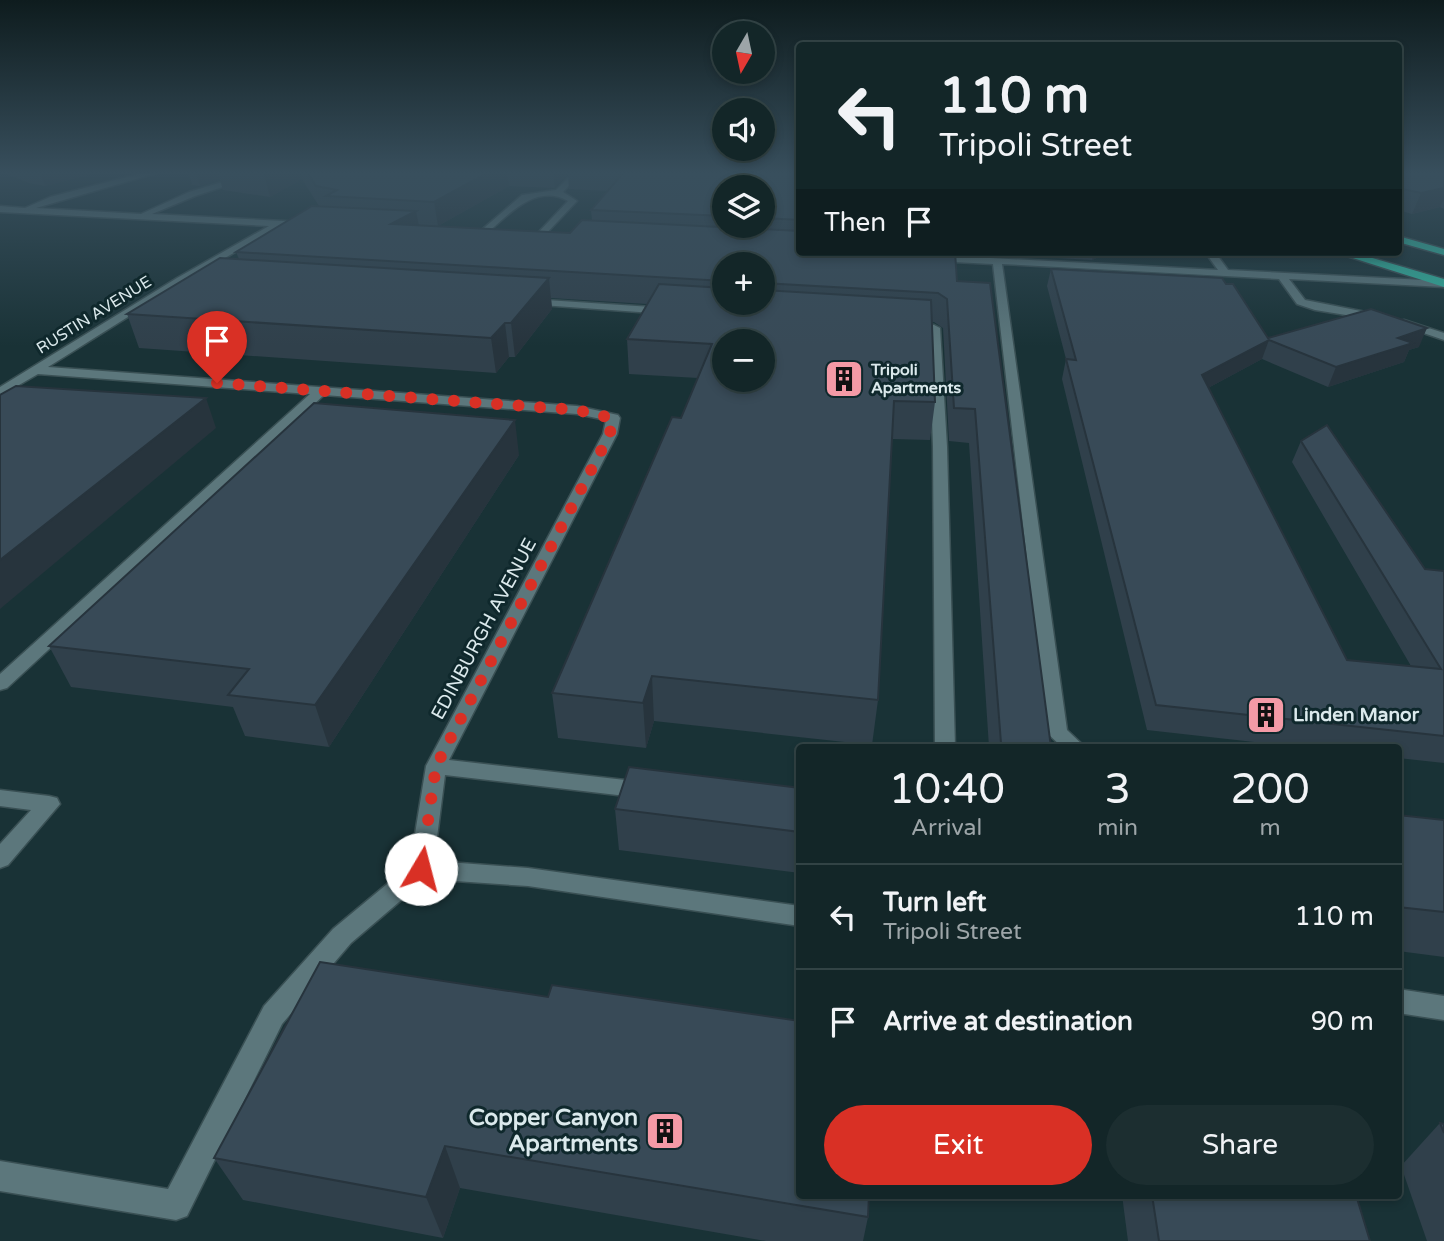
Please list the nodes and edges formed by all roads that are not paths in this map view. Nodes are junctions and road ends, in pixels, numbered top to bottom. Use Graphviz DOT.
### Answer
graph roads {
  1 [pos="269,230"];
  2 [pos="486,230"];
  3 [pos="545,230"];
  4 [pos="468,233"];
  5 [pos="481,234"];
  6 [pos="492,235"];
  7 [pos="527,236"];
  8 [pos="538,237"];
  9 [pos="552,238"];
  10 [pos="1402,240"];
  11 [pos="1444,252"];
  12 [pos="930,256"];
  13 [pos="952,256"];
  14 [pos="1213,256"];
  15 [pos="1353,256"];
  16 [pos="917,257"];
  17 [pos="996,261"];
  18 [pos="1224,273"];
  19 [pos="1286,276"];
  20 [pos="181,280"];
  21 [pos="209,282"];
  22 [pos="1444,284"];
  23 [pos="516,301"];
  24 [pos="683,312"];
  25 [pos="892,325"];
  26 [pos="1444,337"];
  27 [pos="36,370"];
  28 [pos="1,391"];
  29 [pos="321,391"];
  30 [pos="0,684"];
  31 [pos="945,744"];
  32 [pos="1071,744"];
  33 [pos="436,766"];
  34 [pos="665,793"];
  35 [pos="0,798"];
  36 [pos="0,859"];
  37 [pos="421,869"];
  38 [pos="796,915"];
  39 [pos="1402,1002"];
  40 [pos="1444,1008"];
  41 [pos="0,1176"];
  1 -- 20 [label="street, RUSTIN AVENUE"];
  2 -- 5 [label="street"];
  3 -- 8 [label="street"];
  4 -- 5 [label="street"];
  5 -- 6 [label="street"];
  7 -- 8 [label="street"];
  8 -- 9 [label="street"];
  10 -- 11 [label="highway"];
  12 -- 16 [label="street"];
  13 -- 17 [label="street"];
  14 -- 18 [label="street"];
  15 -- 22 [label="highway"];
  17 -- 18 [label="street"];
  17 -- 32 [label="street"];
  18 -- 19 [label="street"];
  19 -- 22 [label="street"];
  19 -- 26 [label="street"];
  20 -- 21 [label="street"];
  20 -- 27 [label="street, RUSTIN AVENUE"];
  23 -- 24 [label="street"];
  25 -- 31 [label="street"];
  27 -- 28 [label="street, RUSTIN AVENUE"];
  27 -- 29 [label="street"];
  29 -- 30 [label="street"];
  29 -- 33 [label="street, EDINBURGH AVENUE"];
  33 -- 34 [label="street"];
  33 -- 37 [label="street, EDINBURGH AVENUE"];
  35 -- 36 [label="street"];
  37 -- 38 [label="street"];
  37 -- 41 [label="street"];
  39 -- 40 [label="street"];
}
